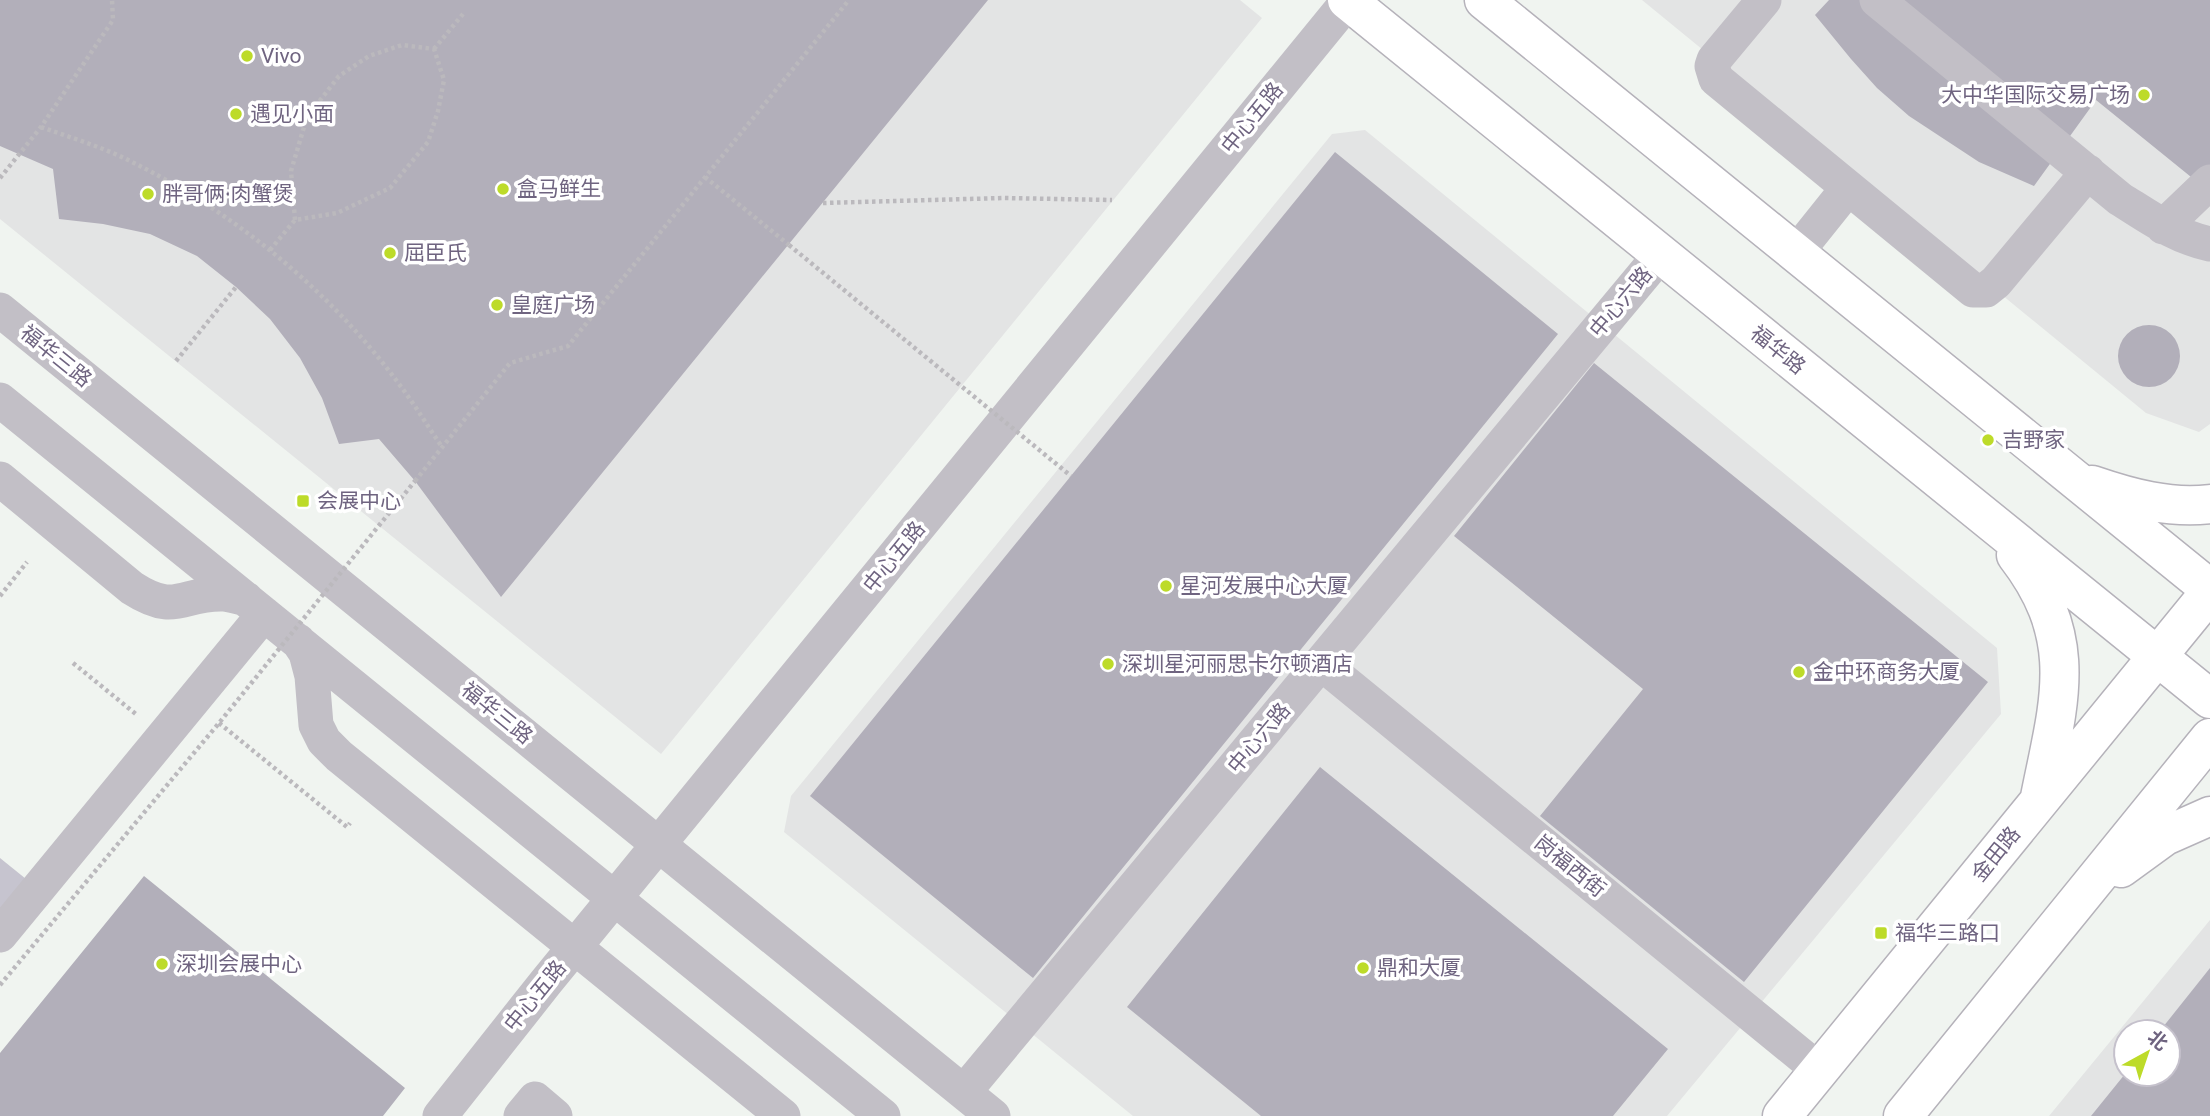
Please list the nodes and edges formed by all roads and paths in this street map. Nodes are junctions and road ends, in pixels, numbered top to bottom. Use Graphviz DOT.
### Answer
graph roads {
  1 [pos="112,0"];
  2 [pos="849,0"];
  3 [pos="1348,0"];
  4 [pos="1484,0"];
  5 [pos="1764,0"];
  6 [pos="1877,0"];
  7 [pos="463,14"];
  8 [pos="434,49"];
  9 [pos="41,127"];
  10 [pos="2088,172"];
  11 [pos="705,177"];
  12 [pos="0,178"];
  13 [pos="2210,182"];
  14 [pos="1847,188"];
  15 [pos="1112,200"];
  16 [pos="823,203"];
  17 [pos="295,220"];
  18 [pos="2163,227"];
  19 [pos="2210,244"];
  20 [pos="270,250"];
  21 [pos="1796,253"];
  22 [pos="1661,254"];
  23 [pos="236,287"];
  24 [pos="0,310"];
  25 [pos="176,360"];
  26 [pos="0,400"];
  27 [pos="442,447"];
  28 [pos="1071,476"];
  29 [pos="2072,478"];
  30 [pos="0,479"];
  31 [pos="1969,504"];
  32 [pos="2210,504"];
  33 [pos="27,562"];
  34 [pos="2210,591"];
  35 [pos="0,596"];
  36 [pos="255,607"];
  37 [pos="298,641"];
  38 [pos="2158,656"];
  39 [pos="73,663"];
  40 [pos="1321,663"];
  41 [pos="2210,699"];
  42 [pos="142,719"];
  43 [pos="219,723"];
  44 [pos="2210,738"];
  45 [pos="2039,802"];
  46 [pos="2210,816"];
  47 [pos="349,825"];
  48 [pos="658,845"];
  49 [pos="614,898"];
  50 [pos="2075,904"];
  51 [pos="0,935"];
  52 [pos="574,947"];
  53 [pos="0,985"];
  54 [pos="1819,1070"];
  55 [pos="964,1092"];
  56 [pos="440,1116"];
  57 [pos="521,1116"];
  58 [pos="555,1116"];
  59 [pos="783,1116"];
  60 [pos="883,1116"];
  61 [pos="993,1116"];
  62 [pos="1782,1116"];
  63 [pos="1903,1116"];
  1 -- 9 [label="path"];
  2 -- 11 [label="path"];
  3 -- 22 [label="main road, 福华路"];
  3 -- 48 [label="street, 中心五路"];
  4 -- 21 [label="main road"];
  5 -- 14 [label="street"];
  6 -- 10 [label="street"];
  7 -- 8 [label="path"];
  8 -- 17 [label="path"];
  8 -- 17 [label="path"];
  9 -- 12 [label="path"];
  9 -- 20 [label="path"];
  10 -- 14 [label="street"];
  10 -- 18 [label="street"];
  11 -- 27 [label="path"];
  11 -- 28 [label="path, bridge"];
  13 -- 18 [label="street"];
  14 -- 21 [label="street"];
  15 -- 16 [label="path"];
  17 -- 20 [label="path"];
  18 -- 19 [label="street"];
  20 -- 27 [label="path"];
  21 -- 29 [label="main road"];
  22 -- 31 [label="main road, 福华路"];
  22 -- 40 [label="street, 中心六路"];
  23 -- 25 [label="path"];
  24 -- 48 [label="street, 福华三路"];
  26 -- 36 [label="street"];
  27 -- 43 [label="path, bridge"];
  29 -- 32 [label="main road"];
  29 -- 34 [label="main road"];
  30 -- 36 [label="street"];
  31 -- 38 [label="main road, 福华路"];
  31 -- 45 [label="main road"];
  33 -- 35 [label="path"];
  34 -- 38 [label="main road, 金田路"];
  36 -- 37 [label="street"];
  36 -- 51 [label="street"];
  37 -- 49 [label="street"];
  37 -- 52 [label="street"];
  38 -- 41 [label="main road, 福华路"];
  38 -- 45 [label="main road, 金田路"];
  39 -- 42 [label="path"];
  40 -- 54 [label="street, 岗福西街"];
  40 -- 55 [label="street, 中心六路"];
  43 -- 47 [label="path"];
  43 -- 53 [label="path, bridge"];
  44 -- 50 [label="main road"];
  45 -- 54 [label="main road, 金田路"];
  46 -- 50 [label="main road"];
  48 -- 49 [label="street, 中心五路"];
  48 -- 55 [label="street, 福华三路"];
  49 -- 52 [label="street, 中心五路"];
  49 -- 60 [label="street"];
  50 -- 63 [label="main road"];
  52 -- 56 [label="street, 中心五路"];
  52 -- 59 [label="street"];
  54 -- 62 [label="main road, 金田路"];
  55 -- 61 [label="street, 福华三路"];
  57 -- 58 [label="street"];
}
